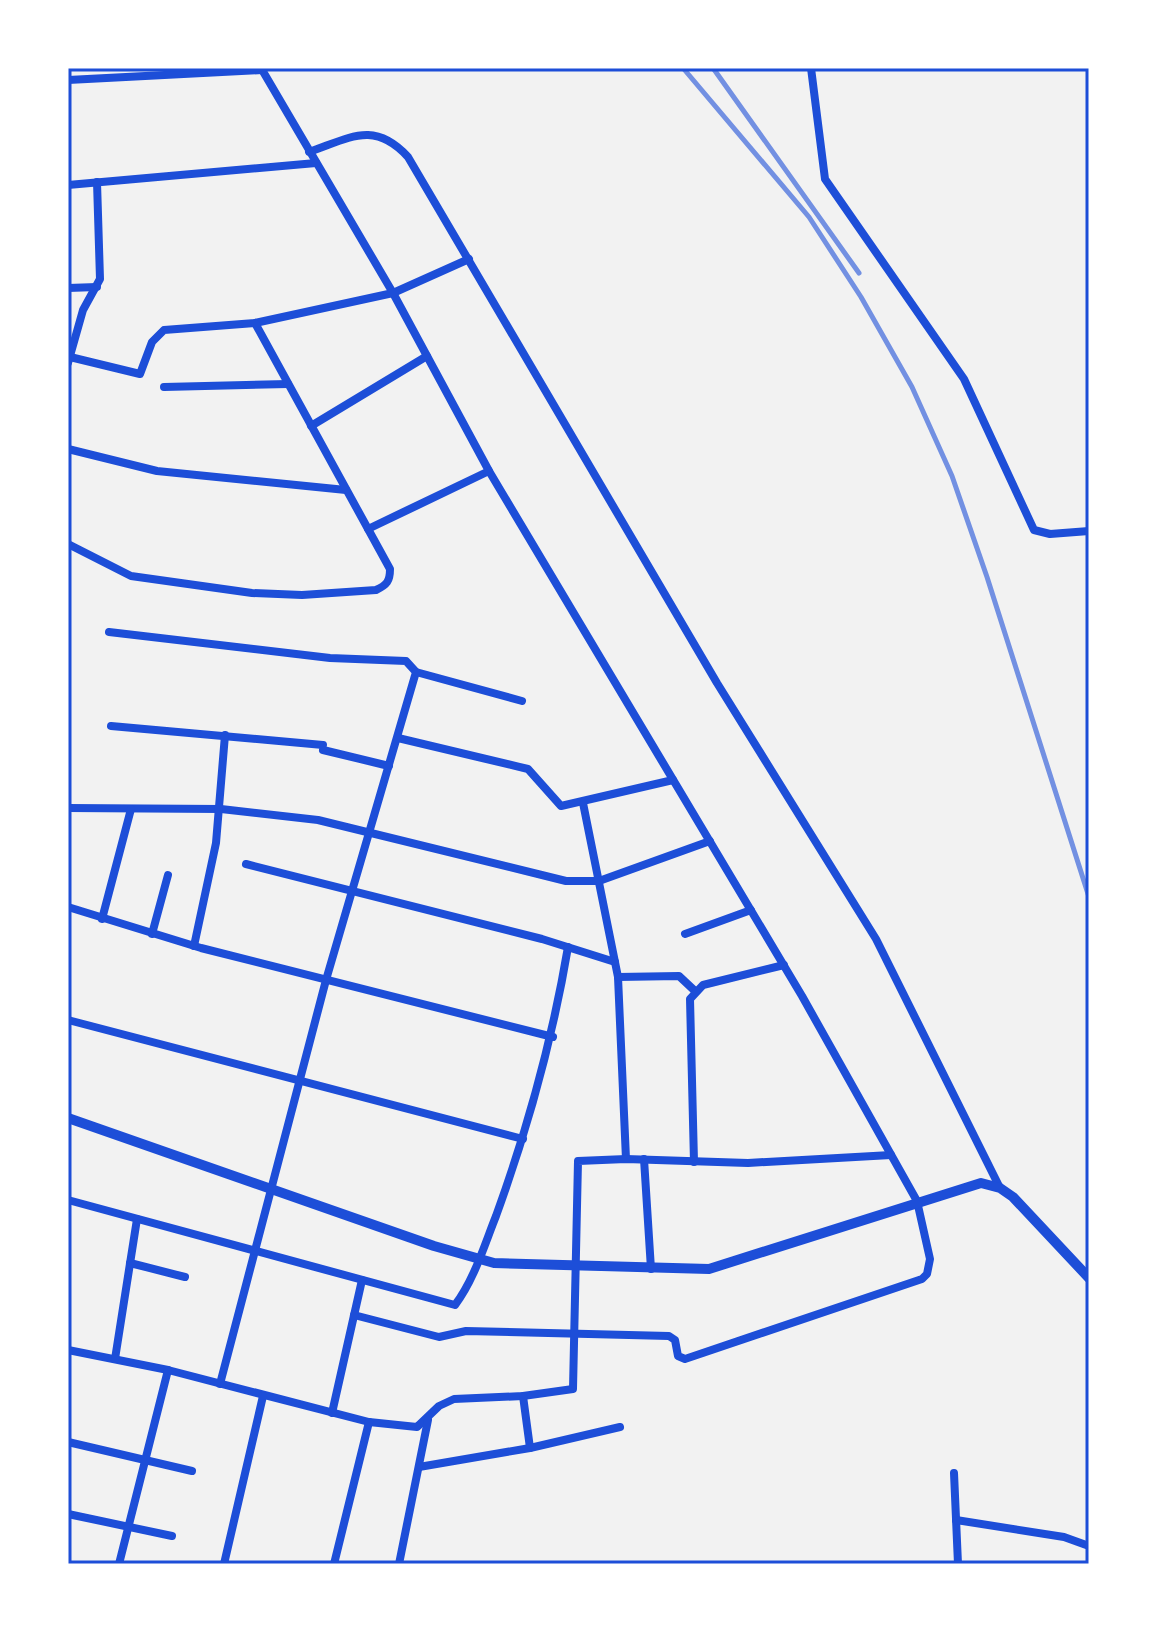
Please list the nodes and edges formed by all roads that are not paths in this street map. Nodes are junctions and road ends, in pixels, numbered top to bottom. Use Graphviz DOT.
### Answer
graph roads {
  1 [pos="102,68"];
  2 [pos="811,68"];
  3 [pos="262,69"];
  4 [pos="102,78"];
  5 [pos="68,80"];
  6 [pos="309,152"];
  7 [pos="316,163"];
  8 [pos="97,182"];
  9 [pos="68,185"];
  10 [pos="469,259"];
  11 [pos="97,287"];
  12 [pos="68,288"];
  13 [pos="393,293"];
  14 [pos="255,323"];
  15 [pos="427,356"];
  16 [pos="69,360"];
  17 [pos="288,384"];
  18 [pos="164,387"];
  19 [pos="311,426"];
  20 [pos="68,449"];
  21 [pos="489,471"];
  22 [pos="346,490"];
  23 [pos="368,529"];
  24 [pos="1089,531"];
  25 [pos="68,544"];
  26 [pos="109,632"];
  27 [pos="416,672"];
  28 [pos="522,701"];
  29 [pos="111,726"];
  30 [pos="225,735"];
  31 [pos="398,738"];
  32 [pos="389,766"];
  33 [pos="673,780"];
  34 [pos="583,803"];
  35 [pos="68,808"];
  36 [pos="131,809"];
  37 [pos="221,809"];
  38 [pos="368,832"];
  39 [pos="710,841"];
  40 [pos="246,864"];
  41 [pos="168,875"];
  42 [pos="599,881"];
  43 [pos="352,893"];
  44 [pos="68,907"];
  45 [pos="751,910"];
  46 [pos="102,919"];
  47 [pos="152,934"];
  48 [pos="685,934"];
  49 [pos="194,946"];
  50 [pos="568,947"];
  51 [pos="615,962"];
  52 [pos="784,965"];
  53 [pos="618,977"];
  54 [pos="326,980"];
  55 [pos="695,991"];
  56 [pos="68,1020"];
  57 [pos="553,1037"];
  58 [pos="300,1078"];
  59 [pos="68,1118"];
  60 [pos="523,1139"];
  61 [pos="891,1155"];
  62 [pos="626,1159"];
  63 [pos="644,1159"];
  64 [pos="694,1162"];
  65 [pos="270,1188"];
  66 [pos="1000,1188"];
  67 [pos="68,1200"];
  68 [pos="917,1201"];
  69 [pos="137,1219"];
  70 [pos="254,1249"];
  71 [pos="479,1261"];
  72 [pos="130,1263"];
  73 [pos="575,1266"];
  74 [pos="651,1269"];
  75 [pos="185,1277"];
  76 [pos="1089,1278"];
  77 [pos="362,1280"];
  78 [pos="354,1315"];
  79 [pos="575,1332"];
  80 [pos="68,1350"];
  81 [pos="115,1359"];
  82 [pos="168,1370"];
  83 [pos="220,1384"];
  84 [pos="263,1396"];
  85 [pos="523,1396"];
  86 [pos="332,1413"];
  87 [pos="429,1418"];
  88 [pos="369,1422"];
  89 [pos="620,1427"];
  90 [pos="68,1442"];
  91 [pos="530,1448"];
  92 [pos="146,1458"];
  93 [pos="419,1467"];
  94 [pos="192,1471"];
  95 [pos="954,1473"];
  96 [pos="68,1514"];
  97 [pos="956,1520"];
  98 [pos="128,1527"];
  99 [pos="172,1536"];
  100 [pos="1089,1546"];
  101 [pos="119,1564"];
  102 [pos="224,1564"];
  103 [pos="334,1564"];
  104 [pos="399,1564"];
  105 [pos="958,1564"];
  1 -- 4 [label="street"];
  2 -- 24 [label="street"];
  3 -- 4 [label="street"];
  3 -- 6 [label="street"];
  4 -- 5 [label="street"];
  6 -- 7 [label="street"];
  6 -- 10 [label="street"];
  7 -- 8 [label="street"];
  7 -- 13 [label="street"];
  8 -- 9 [label="street"];
  8 -- 11 [label="street"];
  10 -- 13 [label="street"];
  10 -- 66 [label="street"];
  11 -- 12 [label="street"];
  11 -- 16 [label="street"];
  13 -- 14 [label="street"];
  13 -- 15 [label="street"];
  14 -- 16 [label="street"];
  14 -- 17 [label="street"];
  15 -- 19 [label="street"];
  15 -- 21 [label="street"];
  17 -- 18 [label="street"];
  17 -- 19 [label="street"];
  19 -- 22 [label="street"];
  20 -- 22 [label="street"];
  21 -- 23 [label="street"];
  21 -- 33 [label="street"];
  22 -- 23 [label="street"];
  23 -- 25 [label="street"];
  26 -- 27 [label="street"];
  27 -- 28 [label="street"];
  27 -- 31 [label="street"];
  29 -- 30 [label="street"];
  30 -- 32 [label="street"];
  30 -- 37 [label="street"];
  31 -- 32 [label="street"];
  31 -- 34 [label="street"];
  32 -- 38 [label="street"];
  33 -- 34 [label="street"];
  33 -- 39 [label="street"];
  34 -- 42 [label="street"];
  35 -- 36 [label="street"];
  36 -- 37 [label="street"];
  36 -- 46 [label="street"];
  37 -- 38 [label="street"];
  37 -- 49 [label="street"];
  38 -- 42 [label="street"];
  38 -- 43 [label="street"];
  39 -- 42 [label="street"];
  39 -- 45 [label="street"];
  40 -- 43 [label="street"];
  41 -- 47 [label="street"];
  42 -- 51 [label="street"];
  43 -- 50 [label="street"];
  43 -- 54 [label="street"];
  44 -- 46 [label="street"];
  45 -- 48 [label="street"];
  45 -- 52 [label="street"];
  46 -- 47 [label="street"];
  47 -- 49 [label="street"];
  49 -- 54 [label="street"];
  50 -- 51 [label="street"];
  50 -- 57 [label="street"];
  51 -- 53 [label="street"];
  52 -- 55 [label="street"];
  52 -- 61 [label="street"];
  53 -- 55 [label="street"];
  53 -- 62 [label="street"];
  54 -- 57 [label="street"];
  54 -- 58 [label="street"];
  55 -- 64 [label="street"];
  56 -- 58 [label="street"];
  57 -- 60 [label="street"];
  58 -- 60 [label="street"];
  58 -- 65 [label="street"];
  59 -- 65 [label="street"];
  60 -- 71 [label="street"];
  61 -- 64 [label="street"];
  61 -- 68 [label="street"];
  62 -- 63 [label="street"];
  62 -- 73 [label="street"];
  63 -- 64 [label="street"];
  63 -- 74 [label="street"];
  65 -- 70 [label="street"];
  65 -- 71 [label="street"];
  66 -- 68 [label="street"];
  66 -- 76 [label="street"];
  67 -- 69 [label="street"];
  68 -- 74 [label="street"];
  68 -- 79 [label="street"];
  69 -- 70 [label="street"];
  69 -- 72 [label="street"];
  70 -- 77 [label="street"];
  70 -- 83 [label="street"];
  71 -- 73 [label="street"];
  71 -- 77 [label="street"];
  72 -- 75 [label="street"];
  72 -- 81 [label="street"];
  73 -- 74 [label="street"];
  73 -- 79 [label="street"];
  77 -- 78 [label="street"];
  78 -- 79 [label="street"];
  78 -- 86 [label="street"];
  79 -- 85 [label="street"];
  80 -- 81 [label="street"];
  81 -- 82 [label="street"];
  82 -- 83 [label="street"];
  82 -- 92 [label="street"];
  83 -- 84 [label="street"];
  84 -- 86 [label="street"];
  84 -- 102 [label="street"];
  85 -- 87 [label="street"];
  85 -- 91 [label="street"];
  86 -- 88 [label="street"];
  87 -- 88 [label="street"];
  87 -- 93 [label="street"];
  88 -- 103 [label="street"];
  89 -- 91 [label="street"];
  90 -- 92 [label="street"];
  91 -- 93 [label="street"];
  92 -- 94 [label="street"];
  92 -- 98 [label="street"];
  93 -- 104 [label="street"];
  95 -- 97 [label="street"];
  96 -- 98 [label="street"];
  97 -- 100 [label="street"];
  97 -- 105 [label="street"];
  98 -- 99 [label="street"];
  98 -- 101 [label="street"];
}
